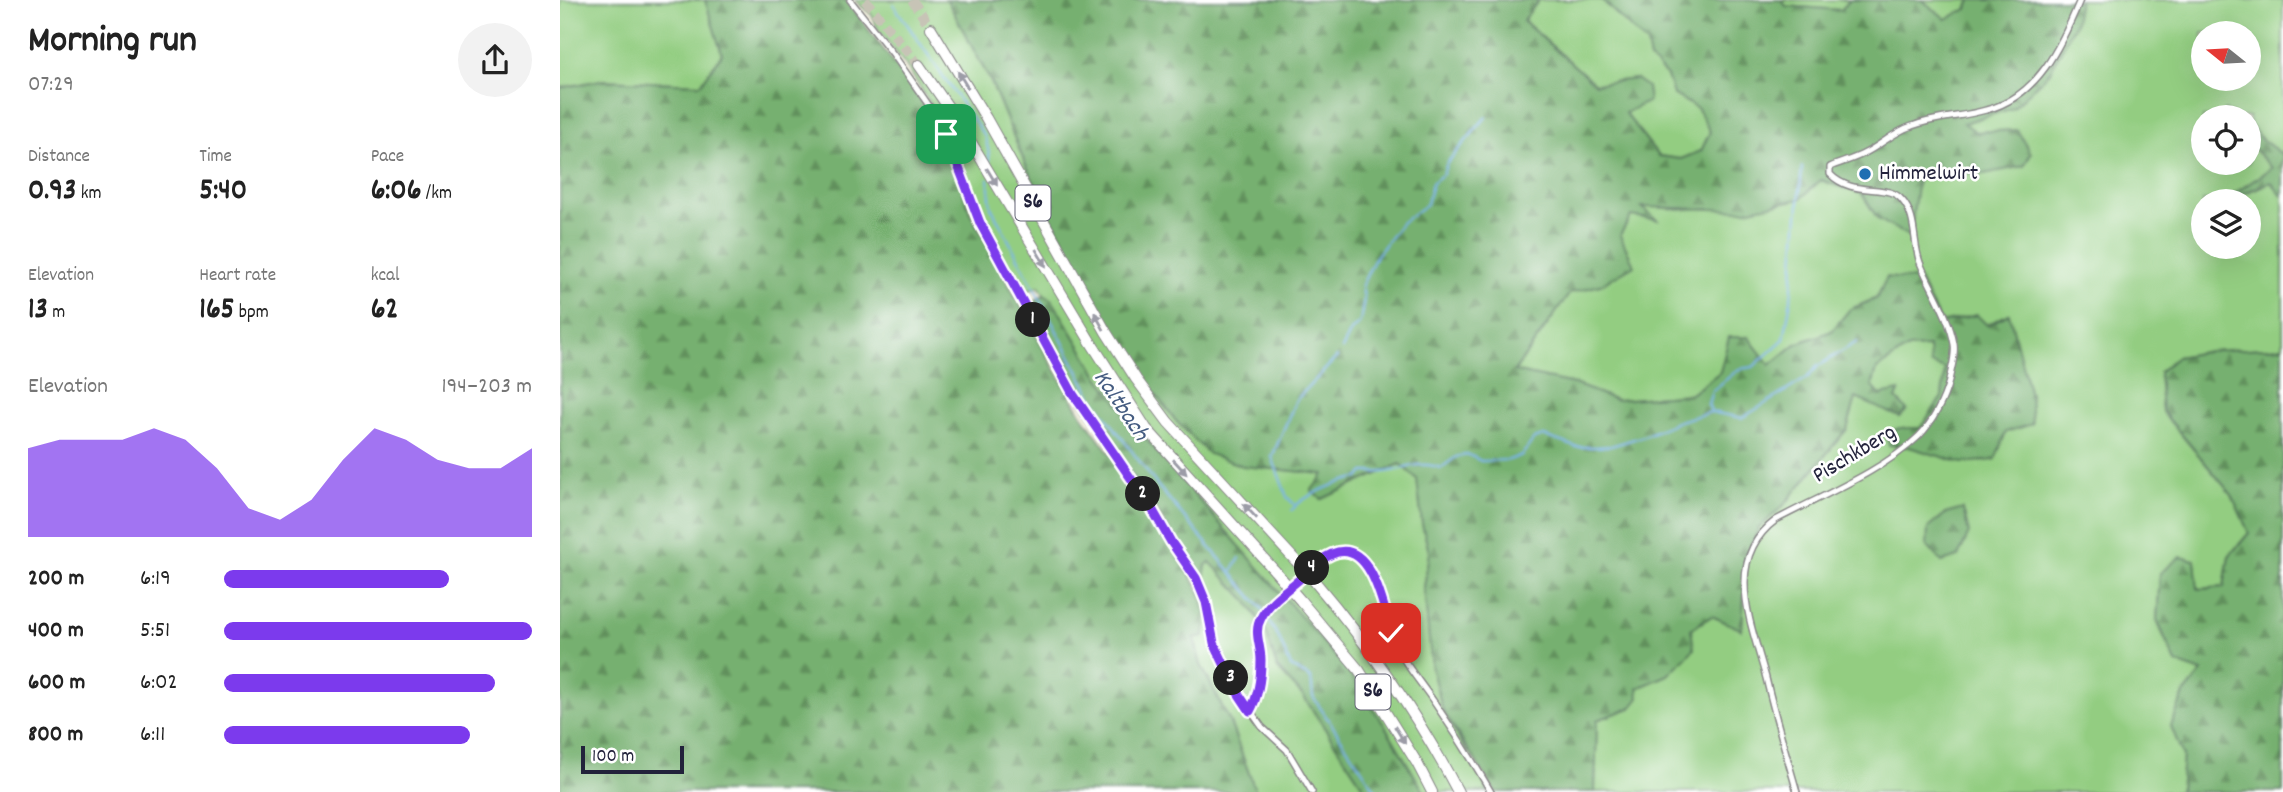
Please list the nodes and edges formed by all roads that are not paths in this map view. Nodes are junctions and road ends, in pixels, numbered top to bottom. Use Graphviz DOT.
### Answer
graph roads {
  1 [pos="850,0"];
  2 [pos="2080,0"];
  3 [pos="931,28"];
  4 [pos="919,65"];
  5 [pos="1250,711"];
  6 [pos="1311,792"];
  7 [pos="1432,792"];
  8 [pos="1458,792"];
  9 [pos="1491,792"];
  10 [pos="1797,792"];
  1 -- 5 [label="street"];
  2 -- 10 [label="street, Pischkberg"];
  8 -- 3 [label="highway, S6, one-way, bridge"];
  4 -- 7 [label="highway, S6, one-way, bridge"];
  5 -- 6 [label="street"];
  5 -- 9 [label="street"];
}
